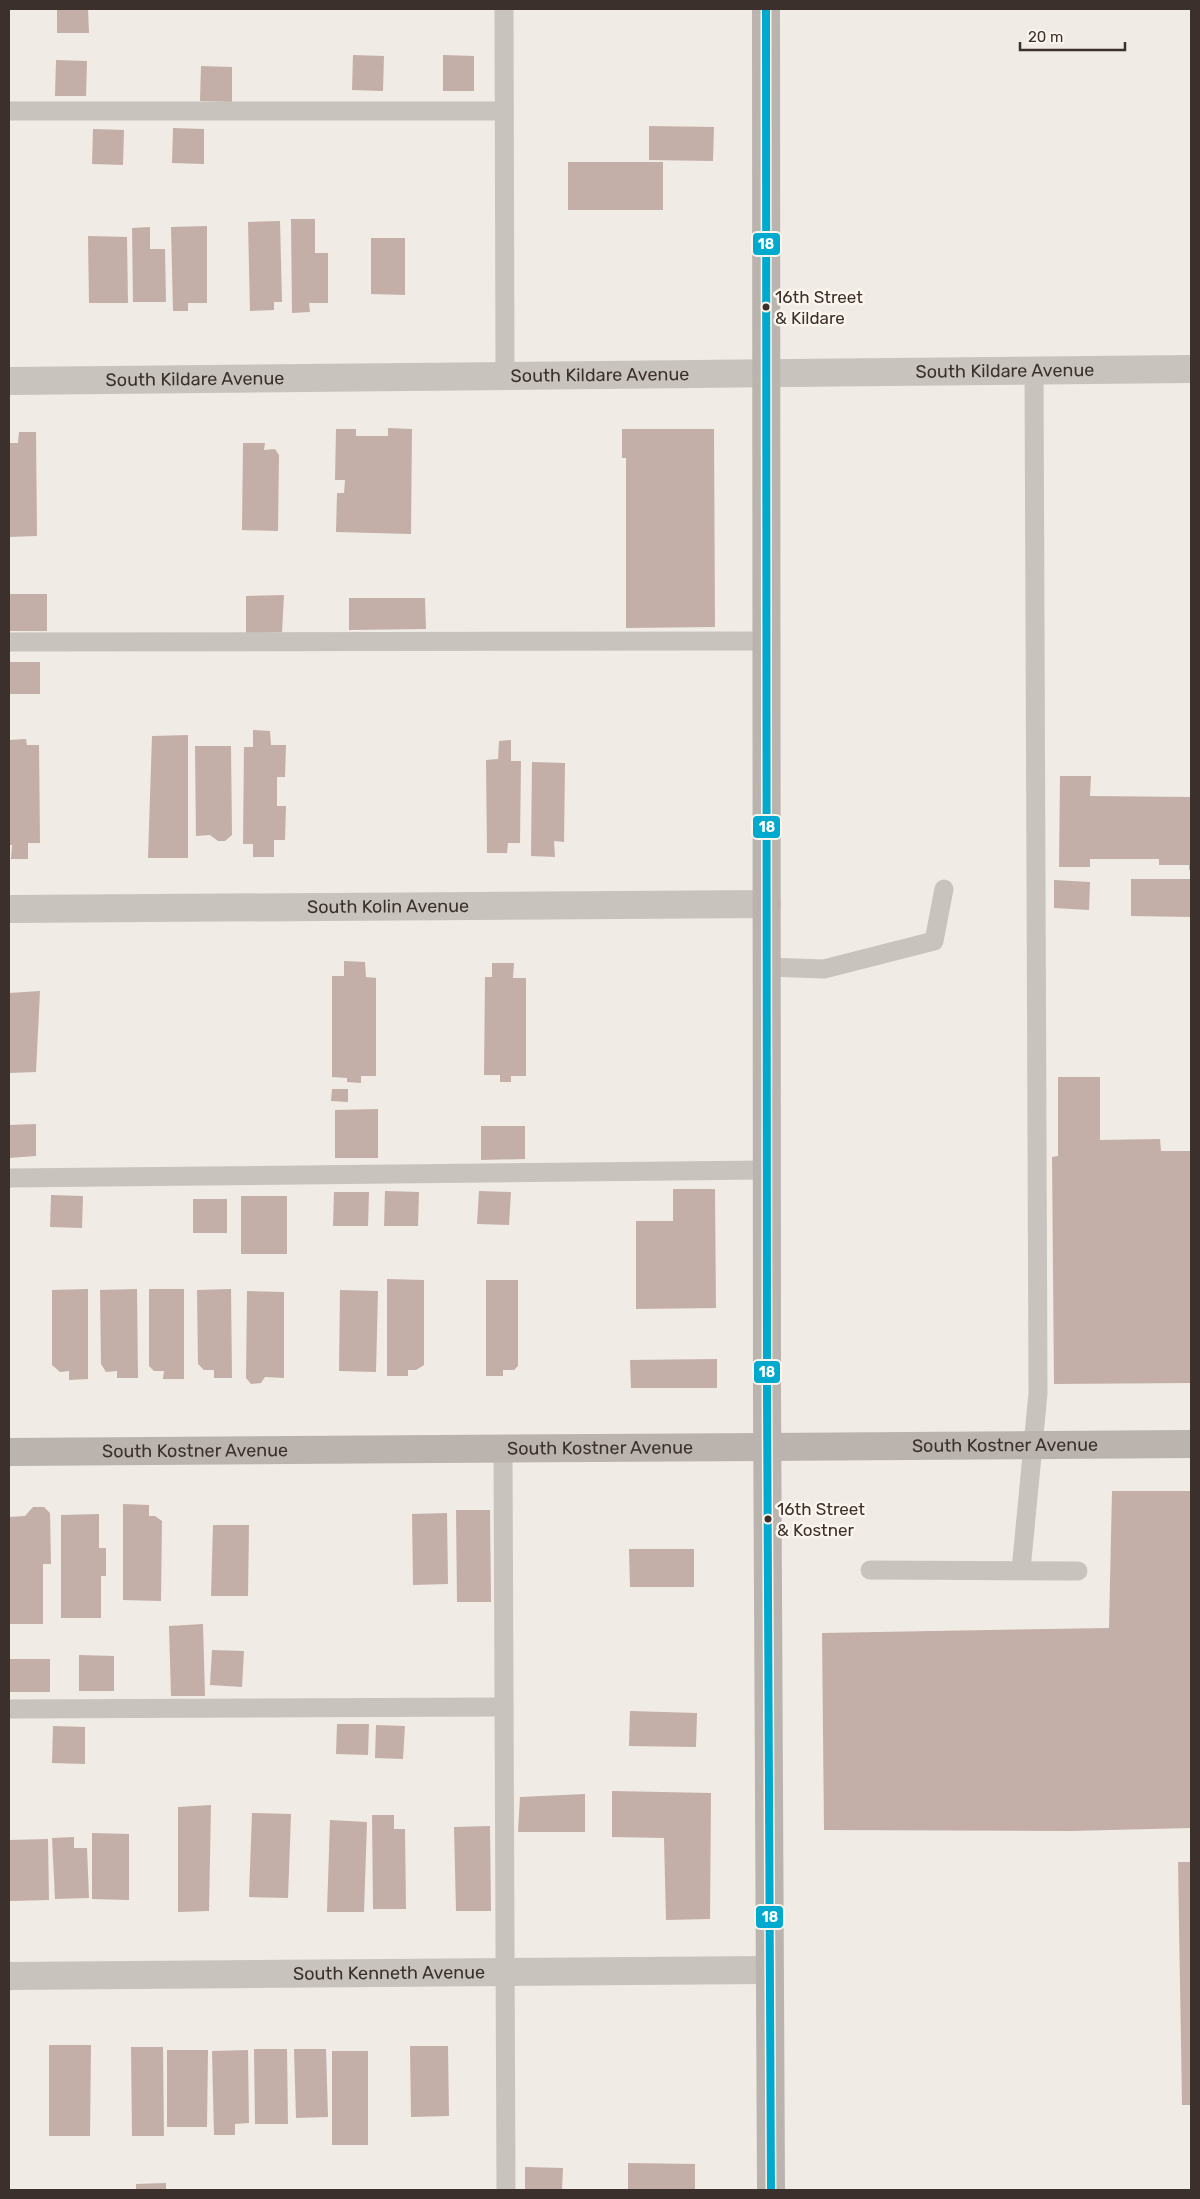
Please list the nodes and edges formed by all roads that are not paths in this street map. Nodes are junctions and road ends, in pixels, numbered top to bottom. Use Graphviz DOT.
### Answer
graph roads {
  1 [pos="504,9"];
  2 [pos="766,9"];
  3 [pos="9,111"];
  4 [pos="504,111"];
  5 [pos="1191,369"];
  6 [pos="1034,370"];
  7 [pos="766,373"];
  8 [pos="505,376"];
  9 [pos="9,381"];
  10 [pos="766,641"];
  11 [pos="9,642"];
  12 [pos="944,889"];
  13 [pos="767,904"];
  14 [pos="9,909"];
  15 [pos="767,966"];
  16 [pos="767,1170"];
  17 [pos="9,1178"];
  18 [pos="1191,1444"];
  19 [pos="1032,1445"];
  20 [pos="767,1447"];
  21 [pos="504,1448"];
  22 [pos="9,1452"];
  23 [pos="870,1570"];
  24 [pos="1021,1570"];
  25 [pos="1078,1572"];
  26 [pos="504,1707"];
  27 [pos="9,1709"];
  28 [pos="770,1970"];
  29 [pos="505,1973"];
  30 [pos="9,1976"];
  31 [pos="506,2190"];
  32 [pos="771,2190"];
  1 -- 4 [label="lane"];
  2 -- 7 [label="street"];
  3 -- 4 [label="lane"];
  4 -- 8 [label="lane"];
  5 -- 6 [label="street, South Kildare Avenue"];
  6 -- 7 [label="street, South Kildare Avenue"];
  6 -- 19 [label="lane"];
  7 -- 8 [label="street, South Kildare Avenue"];
  7 -- 10 [label="street"];
  8 -- 9 [label="street, South Kildare Avenue"];
  10 -- 11 [label="lane"];
  10 -- 13 [label="street"];
  12 -- 15 [label="lane"];
  13 -- 14 [label="street, South Kolin Avenue"];
  13 -- 15 [label="street"];
  15 -- 16 [label="street"];
  16 -- 17 [label="lane"];
  16 -- 20 [label="street"];
  18 -- 19 [label="street, South Kostner Avenue"];
  19 -- 20 [label="street, South Kostner Avenue"];
  19 -- 24 [label="lane"];
  20 -- 21 [label="street, South Kostner Avenue"];
  20 -- 28 [label="street"];
  21 -- 22 [label="street, South Kostner Avenue"];
  21 -- 26 [label="lane"];
  23 -- 24 [label="lane"];
  24 -- 25 [label="lane"];
  26 -- 27 [label="lane"];
  26 -- 29 [label="lane"];
  28 -- 29 [label="street, South Kenneth Avenue"];
  28 -- 32 [label="street"];
  29 -- 30 [label="street, South Kenneth Avenue"];
  29 -- 31 [label="lane"];
}
